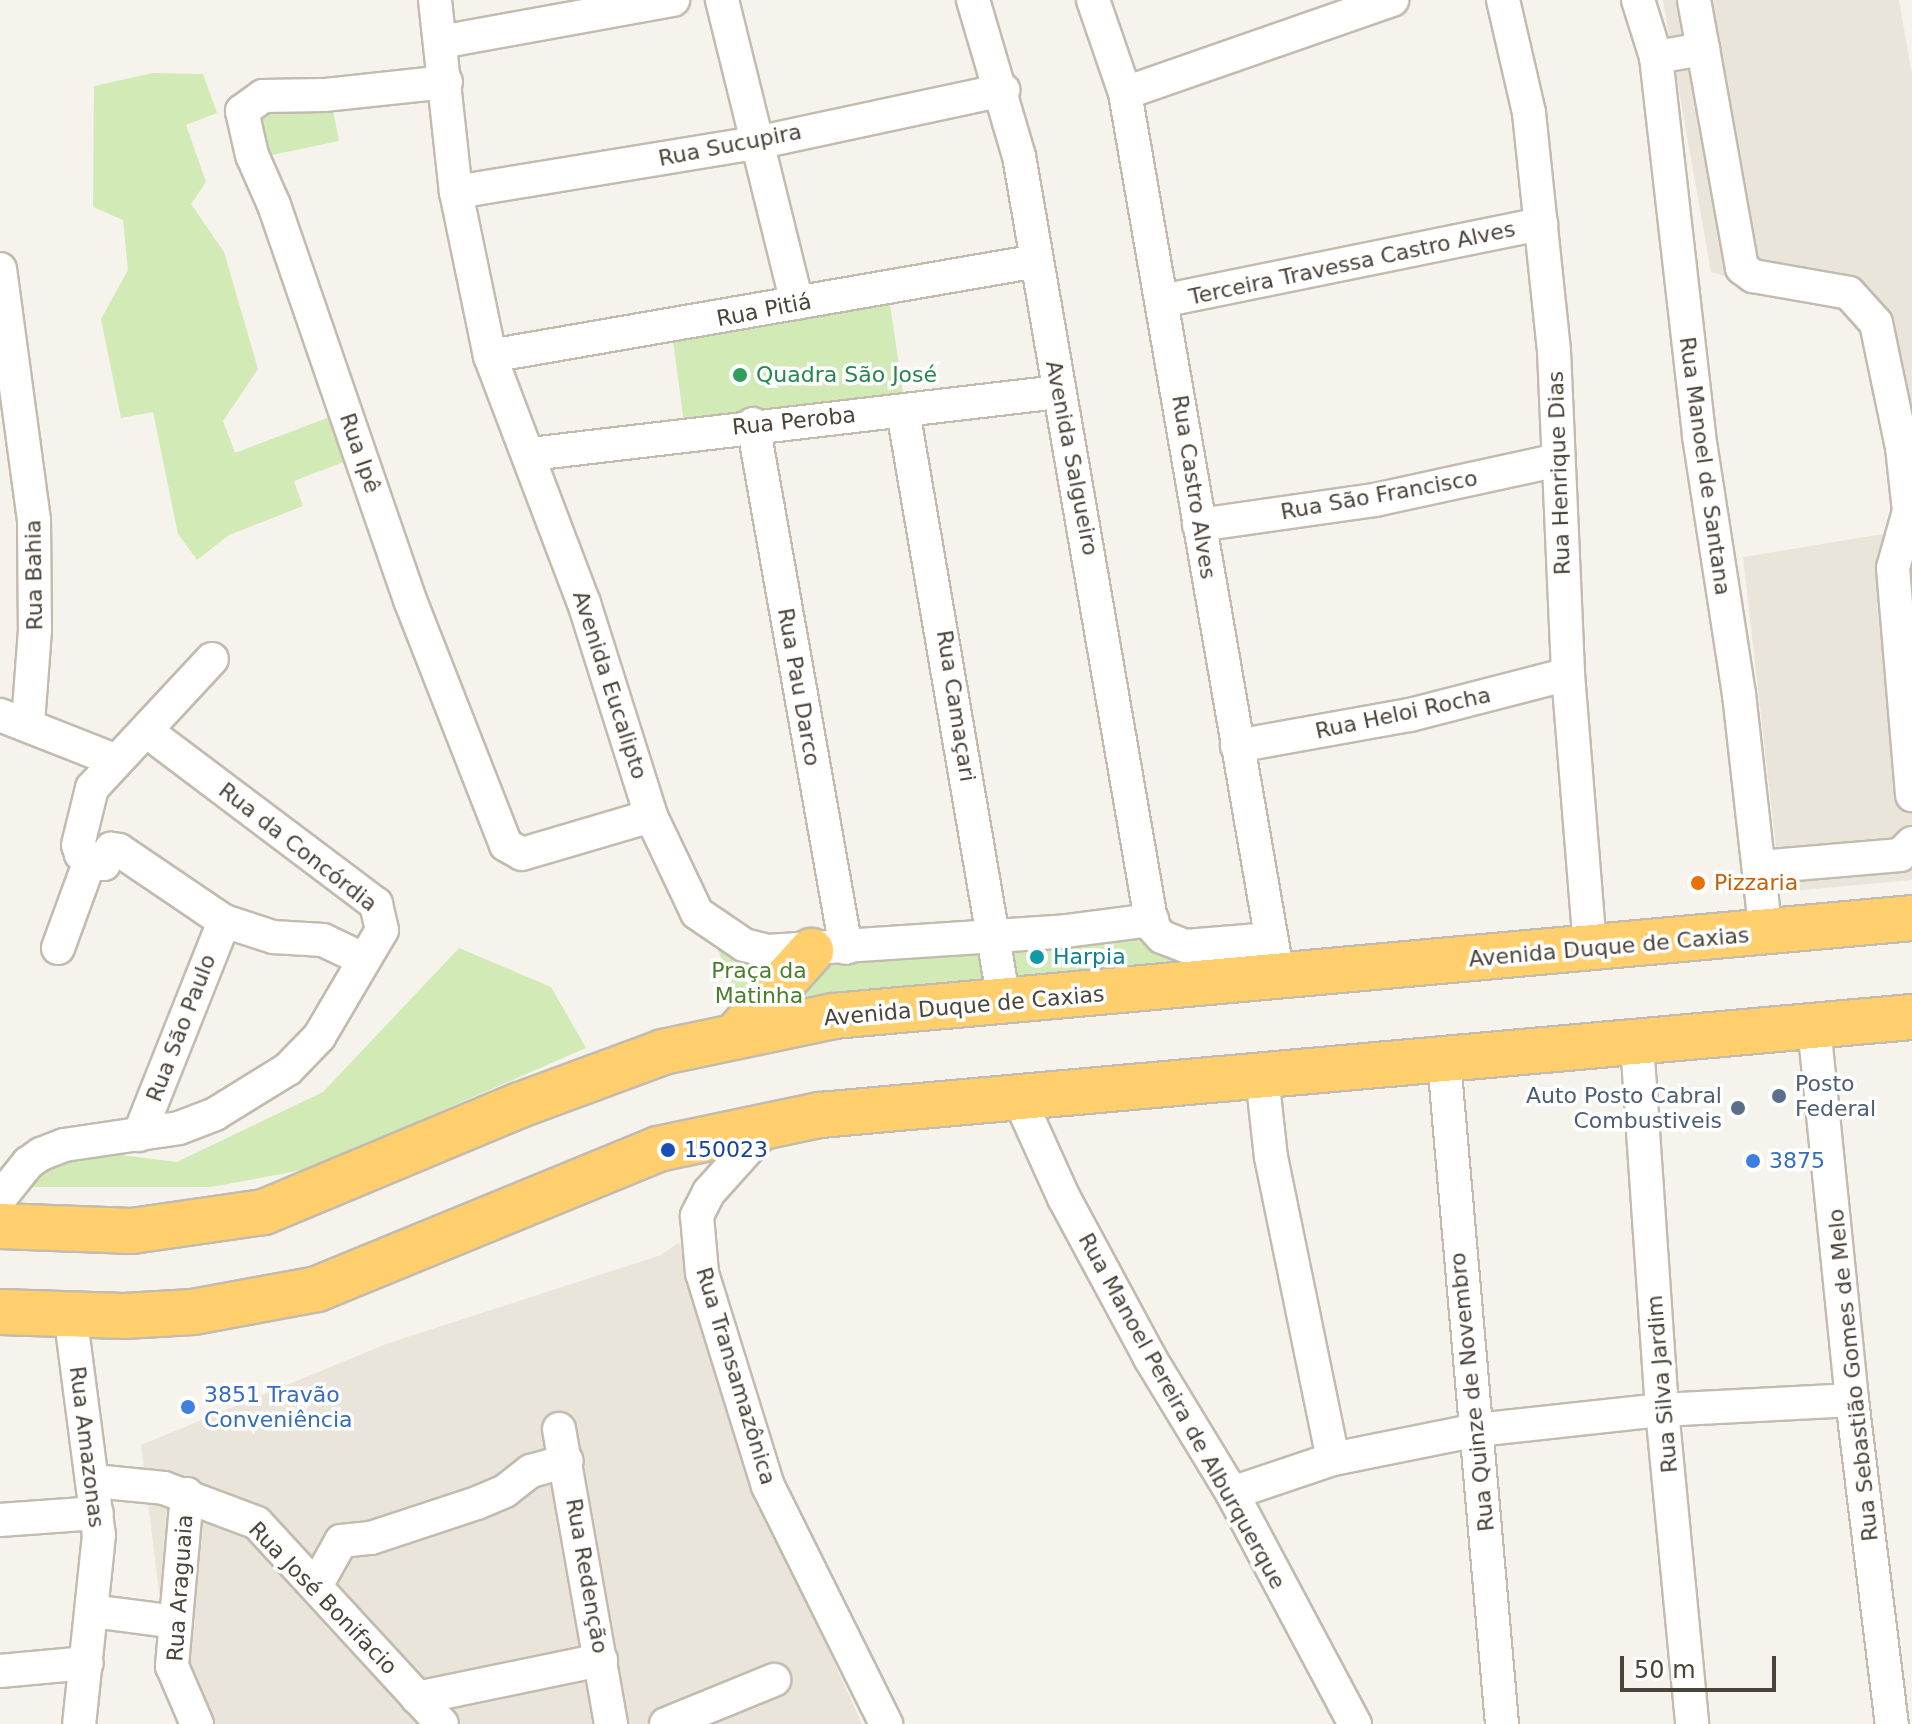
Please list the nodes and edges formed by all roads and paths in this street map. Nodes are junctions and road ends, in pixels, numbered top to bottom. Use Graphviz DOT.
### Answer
graph roads {
  1 [pos="435,0"];
  2 [pos="673,0"];
  3 [pos="722,0"];
  4 [pos="973,0"];
  5 [pos="1093,0"];
  6 [pos="1392,0"];
  7 [pos="1503,0"];
  8 [pos="1638,0"];
  9 [pos="1694,0"];
  10 [pos="441,42"];
  11 [pos="1703,49"];
  12 [pos="1656,57"];
  13 [pos="446,82"];
  14 [pos="1003,90"];
  15 [pos="1125,93"];
  16 [pos="756,143"];
  17 [pos="456,192"];
  18 [pos="1541,224"];
  19 [pos="1037,261"];
  20 [pos="0,269"];
  21 [pos="1162,301"];
  22 [pos="797,303"];
  23 [pos="5,321"];
  24 [pos="490,356"];
  25 [pos="1058,392"];
  26 [pos="903,411"];
  27 [pos="753,424"];
  28 [pos="13,427"];
  29 [pos="531,454"];
  30 [pos="1558,460"];
  31 [pos="1199,525"];
  32 [pos="212,659"];
  33 [pos="1568,674"];
  34 [pos="14,719"];
  35 [pos="149,733"];
  36 [pos="1237,746"];
  37 [pos="114,760"];
  38 [pos="1912,795"];
  39 [pos="651,816"];
  40 [pos="1912,843"];
  41 [pos="91,858"];
  42 [pos="1760,867"];
  43 [pos="1912,918"];
  44 [pos="1152,920"];
  45 [pos="224,921"];
  46 [pos="1766,933"];
  47 [pos="994,936"];
  48 [pos="58,948"];
  49 [pos="1590,949"];
  50 [pos="829,950"];
  51 [pos="363,959"];
  52 [pos="1275,959"];
  53 [pos="1004,1001"];
  54 [pos="1912,1017"];
  55 [pos="1814,1026"];
  56 [pos="736,1035"];
  57 [pos="1637,1043"];
  58 [pos="1444,1061"];
  59 [pos="1262,1076"];
  60 [pos="1017,1094"];
  61 [pos="771,1123"];
  62 [pos="139,1135"];
  63 [pos="0,1198"];
  64 [pos="0,1226"];
  65 [pos="0,1312"];
  66 [pos="70,1313"];
  67 [pos="1852,1400"];
  68 [pos="1662,1410"];
  69 [pos="559,1429"];
  70 [pos="1477,1430"];
  71 [pos="1333,1459"];
  72 [pos="567,1461"];
  73 [pos="94,1481"];
  74 [pos="1232,1493"];
  75 [pos="187,1494"];
  76 [pos="97,1513"];
  77 [pos="0,1520"];
  78 [pos="316,1586"];
  79 [pos="92,1611"];
  80 [pos="175,1622"];
  81 [pos="601,1660"];
  82 [pos="87,1663"];
  83 [pos="0,1671"];
  84 [pos="774,1680"];
  85 [pos="417,1698"];
  86 [pos="79,1724"];
  87 [pos="197,1724"];
  88 [pos="442,1724"];
  89 [pos="611,1724"];
  90 [pos="666,1724"];
  91 [pos="886,1724"];
  92 [pos="1355,1724"];
  93 [pos="1502,1724"];
  94 [pos="1692,1724"];
  95 [pos="1892,1724"];
  1 -- 10 [label="street, Avenida Eucalipto"];
  2 -- 10 [label="street"];
  3 -- 16 [label="street"];
  4 -- 14 [label="street, Avenida Salgueiro"];
  5 -- 15 [label="street, Rua Castro Alves"];
  6 -- 15 [label="street"];
  7 -- 18 [label="street, Rua Henrique Dias"];
  8 -- 12 [label="street, Rua Manoel de Santana"];
  9 -- 11 [label="street"];
  10 -- 13 [label="street, Avenida Eucalipto"];
  11 -- 12 [label="street"];
  11 -- 38 [label="street"];
  12 -- 42 [label="street, Rua Manoel de Santana"];
  13 -- 17 [label="street, Avenida Eucalipto"];
  13 -- 39 [label="street, Rua Ipê"];
  14 -- 16 [label="street, Rua Sucupira"];
  14 -- 19 [label="street, Avenida Salgueiro"];
  15 -- 21 [label="street, Rua Castro Alves"];
  16 -- 17 [label="street, Rua Sucupira"];
  16 -- 22 [label="street"];
  17 -- 24 [label="street, Avenida Eucalipto"];
  18 -- 21 [label="street, Terceira Travessa Castro Alves"];
  18 -- 30 [label="street, Rua Henrique Dias"];
  19 -- 22 [label="street, Rua Pitiá"];
  19 -- 25 [label="street, Avenida Salgueiro"];
  20 -- 23 [label="street, Rua Bahia"];
  21 -- 31 [label="street, Rua Castro Alves"];
  22 -- 24 [label="street, Rua Pitiá"];
  23 -- 28 [label="street, Rua Bahia"];
  24 -- 29 [label="street, Avenida Eucalipto"];
  25 -- 26 [label="street, Rua Peroba"];
  25 -- 44 [label="street, Avenida Salgueiro"];
  26 -- 27 [label="street, Rua Peroba"];
  26 -- 47 [label="street, Rua Camaçari"];
  27 -- 29 [label="street, Rua Peroba"];
  27 -- 50 [label="street, Rua Pau Darco"];
  28 -- 34 [label="street, Rua Bahia"];
  29 -- 39 [label="street, Avenida Eucalipto"];
  30 -- 31 [label="street, Rua São Francisco"];
  30 -- 33 [label="street, Rua Henrique Dias"];
  31 -- 36 [label="street, Rua Castro Alves"];
  32 -- 35 [label="street"];
  33 -- 36 [label="street, Rua Heloi Rocha"];
  33 -- 49 [label="street, Rua Henrique Dias"];
  34 -- 37 [label="street, Rua Bahia"];
  35 -- 37 [label="street"];
  35 -- 51 [label="street, Rua da Concórdia"];
  36 -- 52 [label="street, Rua Castro Alves"];
  37 -- 41 [label="street"];
  39 -- 50 [label="street, Avenida Eucalipto"];
  40 -- 42 [label="street"];
  41 -- 45 [label="street"];
  41 -- 48 [label="street"];
  42 -- 46 [label="street, Rua Manoel de Santana"];
  43 -- 46 [label="highway, Avenida Duque de Caxias"];
  44 -- 47 [label="street, Avenida Eucalipto"];
  44 -- 52 [label="street"];
  45 -- 51 [label="street"];
  45 -- 62 [label="street, Rua São Paulo"];
  46 -- 49 [label="highway, Avenida Duque de Caxias"];
  47 -- 50 [label="street, Avenida Eucalipto"];
  47 -- 53 [label="street, Rua Camaçari"];
  49 -- 52 [label="highway, Avenida Duque de Caxias"];
  50 -- 56 [label="highway"];
  51 -- 62 [label="street, Rua da Concórdia"];
  52 -- 53 [label="highway, Avenida Duque de Caxias"];
  53 -- 56 [label="highway, Avenida Duque de Caxias"];
  54 -- 55 [label="highway"];
  55 -- 57 [label="highway"];
  55 -- 67 [label="street, Rua Sebastião Gomes de Melo"];
  56 -- 64 [label="highway, Avenida Duque de Caxias"];
  57 -- 58 [label="highway"];
  57 -- 68 [label="street, Rua Silva Jardim"];
  58 -- 59 [label="highway"];
  58 -- 70 [label="street, Rua Quinze de Novembro"];
  59 -- 60 [label="highway"];
  59 -- 71 [label="street"];
  60 -- 61 [label="highway"];
  60 -- 74 [label="street, Rua Manoel Pereira de Alburquerque"];
  61 -- 66 [label="highway"];
  61 -- 91 [label="street, Rua Transamazônica"];
  62 -- 63 [label="street, Rua da Concórdia"];
  65 -- 66 [label="highway"];
  66 -- 73 [label="street, Rua Amazonas"];
  67 -- 68 [label="street"];
  67 -- 95 [label="street, Rua Sebastião Gomes de Melo"];
  68 -- 70 [label="street"];
  68 -- 94 [label="street, Rua Silva Jardim"];
  69 -- 72 [label="street, Rua Redenção"];
  70 -- 71 [label="street"];
  70 -- 93 [label="street, Rua Quinze de Novembro"];
  71 -- 74 [label="street"];
  72 -- 78 [label="street"];
  72 -- 81 [label="street, Rua Redenção"];
  73 -- 75 [label="street, Rua José Bonifacio"];
  73 -- 76 [label="street, Rua Amazonas"];
  74 -- 92 [label="street, Rua Manoel Pereira de Alburquerque"];
  75 -- 78 [label="street, Rua José Bonifacio"];
  75 -- 80 [label="street, Rua Araguaia"];
  76 -- 77 [label="street"];
  76 -- 79 [label="street, Rua Amazonas"];
  78 -- 85 [label="street, Rua José Bonifacio"];
  79 -- 80 [label="street"];
  79 -- 82 [label="street, Rua Amazonas"];
  80 -- 87 [label="street, Rua Araguaia"];
  81 -- 85 [label="street"];
  81 -- 89 [label="street, Rua Redenção"];
  82 -- 83 [label="street"];
  82 -- 86 [label="street, Rua Amazonas"];
  84 -- 90 [label="street"];
  85 -- 88 [label="street, Rua José Bonifacio"];
}
